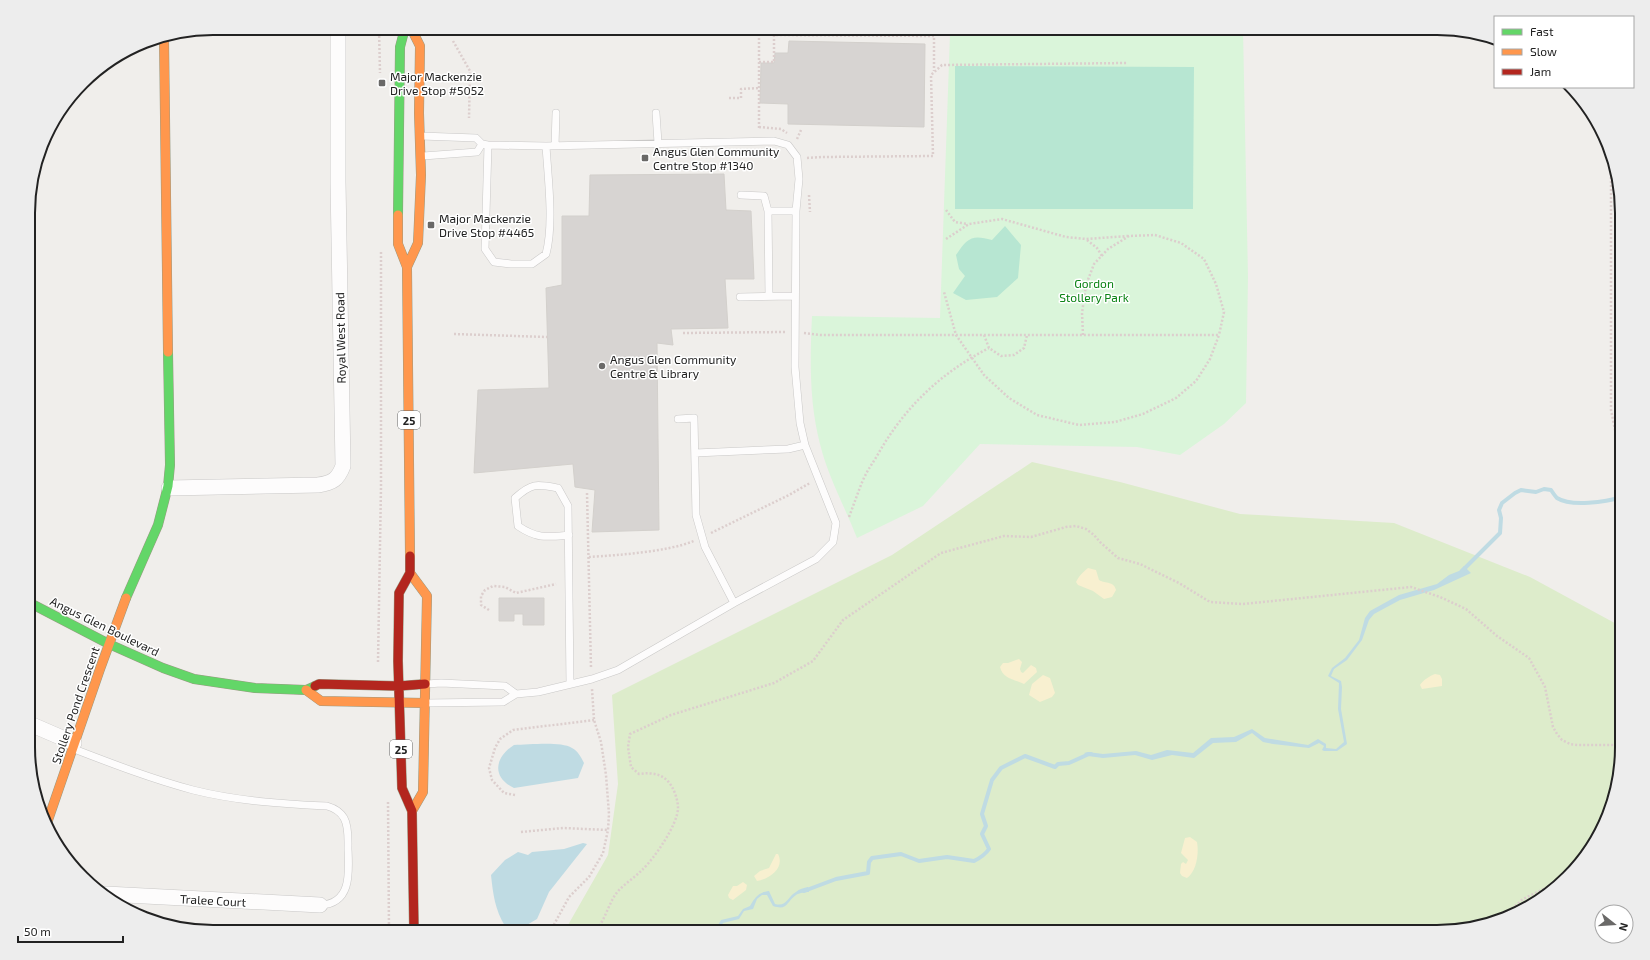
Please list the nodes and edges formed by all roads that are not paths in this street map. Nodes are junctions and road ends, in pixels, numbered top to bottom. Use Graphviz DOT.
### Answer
graph roads {
  1 [pos="338,35"];
  2 [pos="403,35"];
  3 [pos="414,35"];
  4 [pos="164,42"];
  5 [pos="556,113"];
  6 [pos="656,113"];
  7 [pos="409,136"];
  8 [pos="658,142"];
  9 [pos="485,145"];
  10 [pos="546,146"];
  11 [pos="555,146"];
  12 [pos="410,157"];
  13 [pos="741,196"];
  14 [pos="768,211"];
  15 [pos="796,211"];
  16 [pos="407,267"];
  17 [pos="769,296"];
  18 [pos="795,296"];
  19 [pos="740,297"];
  20 [pos="678,419"];
  21 [pos="805,445"];
  22 [pos="695,453"];
  23 [pos="169,488"];
  24 [pos="569,535"];
  25 [pos="410,574"];
  26 [pos="734,603"];
  27 [pos="35,604"];
  28 [pos="109,644"];
  29 [pos="425,684"];
  30 [pos="570,684"];
  31 [pos="399,686"];
  32 [pos="306,690"];
  33 [pos="516,694"];
  34 [pos="425,703"];
  35 [pos="399,704"];
  36 [pos="35,727"];
  37 [pos="73,746"];
  38 [pos="412,811"];
  39 [pos="49,816"];
  40 [pos="113,894"];
  41 [pos="320,905"];
  42 [pos="414,925"];
  1 -- 23 [label="street, Royal West Road"];
  2 -- 7 [label="main road, 25"];
  3 -- 7 [label="main road, 25"];
  4 -- 23 [label="main road"];
  5 -- 11 [label="lane"];
  6 -- 8 [label="lane"];
  7 -- 9 [label="lane"];
  7 -- 12 [label="main road, 25"];
  7 -- 12 [label="main road, 25"];
  8 -- 11 [label="lane"];
  8 -- 15 [label="lane"];
  9 -- 10 [label="lane"];
  9 -- 10 [label="lane"];
  9 -- 12 [label="lane"];
  10 -- 11 [label="lane"];
  12 -- 16 [label="main road, 25"];
  12 -- 16 [label="main road, 25"];
  13 -- 14 [label="lane"];
  14 -- 15 [label="lane"];
  14 -- 17 [label="lane"];
  15 -- 18 [label="lane"];
  16 -- 25 [label="main road, 25"];
  17 -- 18 [label="lane"];
  17 -- 19 [label="lane"];
  18 -- 21 [label="lane"];
  20 -- 22 [label="lane"];
  21 -- 22 [label="lane"];
  21 -- 26 [label="lane"];
  22 -- 26 [label="lane"];
  23 -- 28 [label="main road"];
  24 -- 24 [label="lane"];
  24 -- 30 [label="lane"];
  25 -- 29 [label="main road, 25"];
  25 -- 31 [label="main road, 25"];
  26 -- 30 [label="lane"];
  27 -- 28 [label="main road, Angus Glen Boulevard"];
  28 -- 32 [label="main road, Angus Glen Boulevard"];
  28 -- 37 [label="main road, Stollery Pond Crescent"];
  29 -- 31 [label="main road, Angus Glen Boulevard"];
  29 -- 33 [label="lane"];
  29 -- 34 [label="main road, 25"];
  30 -- 33 [label="lane"];
  31 -- 32 [label="main road, Angus Glen Boulevard"];
  31 -- 35 [label="main road, 25"];
  32 -- 35 [label="main road"];
  33 -- 34 [label="lane"];
  34 -- 35 [label="main road"];
  34 -- 38 [label="main road, 25"];
  35 -- 38 [label="main road, 25"];
  36 -- 37 [label="street"];
  37 -- 39 [label="main road, Stollery Pond Crescent"];
  37 -- 41 [label="lane"];
  38 -- 42 [label="main road, 25"];
  40 -- 41 [label="street, Tralee Court"];
}
